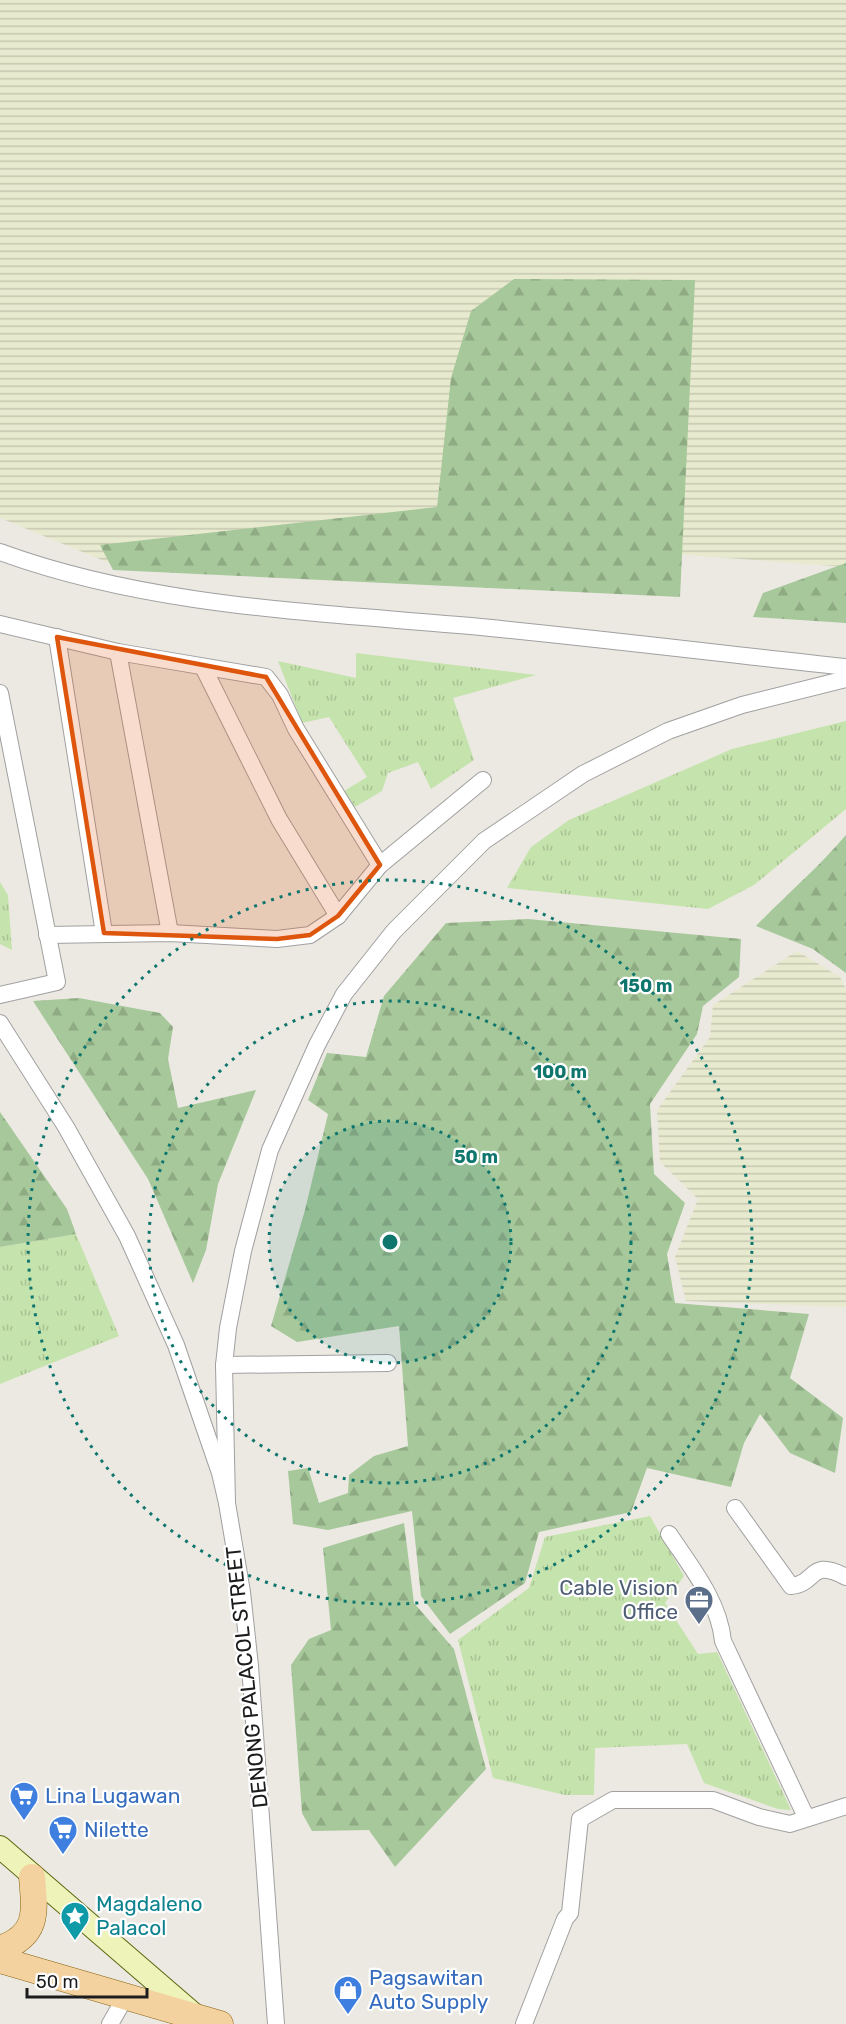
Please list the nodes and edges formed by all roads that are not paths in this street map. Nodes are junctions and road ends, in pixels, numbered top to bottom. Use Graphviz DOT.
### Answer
graph roads {
  1 [pos="0,552"];
  2 [pos="0,624"];
  3 [pos="57,637"];
  4 [pos="118,652"];
  5 [pos="203,667"];
  6 [pos="846,667"];
  7 [pos="846,679"];
  8 [pos="0,693"];
  9 [pos="483,780"];
  10 [pos="380,865"];
  11 [pos="338,916"];
  12 [pos="104,933"];
  13 [pos="170,933"];
  14 [pos="47,935"];
  15 [pos="0,995"];
  16 [pos="0,1023"];
  17 [pos="388,1363"];
  18 [pos="224,1365"];
  19 [pos="228,1503"];
  20 [pos="735,1508"];
  21 [pos="669,1534"];
  22 [pos="846,1577"];
  23 [pos="846,1806"];
  24 [pos="806,1817"];
  25 [pos="0,1847"];
  26 [pos="32,1877"];
  27 [pos="0,1949"];
  28 [pos="0,1960"];
  29 [pos="126,1996"];
  30 [pos="209,2021"];
  31 [pos="110,2024"];
  32 [pos="276,2024"];
  33 [pos="524,2024"];
  1 -- 6 [label="street"];
  2 -- 3 [label="street"];
  3 -- 4 [label="street"];
  3 -- 12 [label="street"];
  4 -- 5 [label="street"];
  4 -- 13 [label="street"];
  5 -- 10 [label="street"];
  5 -- 11 [label="street"];
  7 -- 18 [label="street"];
  8 -- 14 [label="street"];
  9 -- 10 [label="street"];
  10 -- 11 [label="street"];
  11 -- 13 [label="street"];
  12 -- 13 [label="street"];
  12 -- 14 [label="street"];
  14 -- 15 [label="street"];
  16 -- 19 [label="street, DENONG PALACOL STREET"];
  17 -- 18 [label="street"];
  18 -- 19 [label="street"];
  19 -- 32 [label="street, DENONG PALACOL STREET"];
  20 -- 22 [label="street"];
  21 -- 24 [label="street"];
  23 -- 24 [label="street"];
  24 -- 33 [label="street"];
  25 -- 26 [label="main road"];
  26 -- 27 [label="main road"];
  26 -- 30 [label="main road"];
  28 -- 29 [label="main road"];
  29 -- 30 [label="main road"];
  29 -- 31 [label="street"];
}
